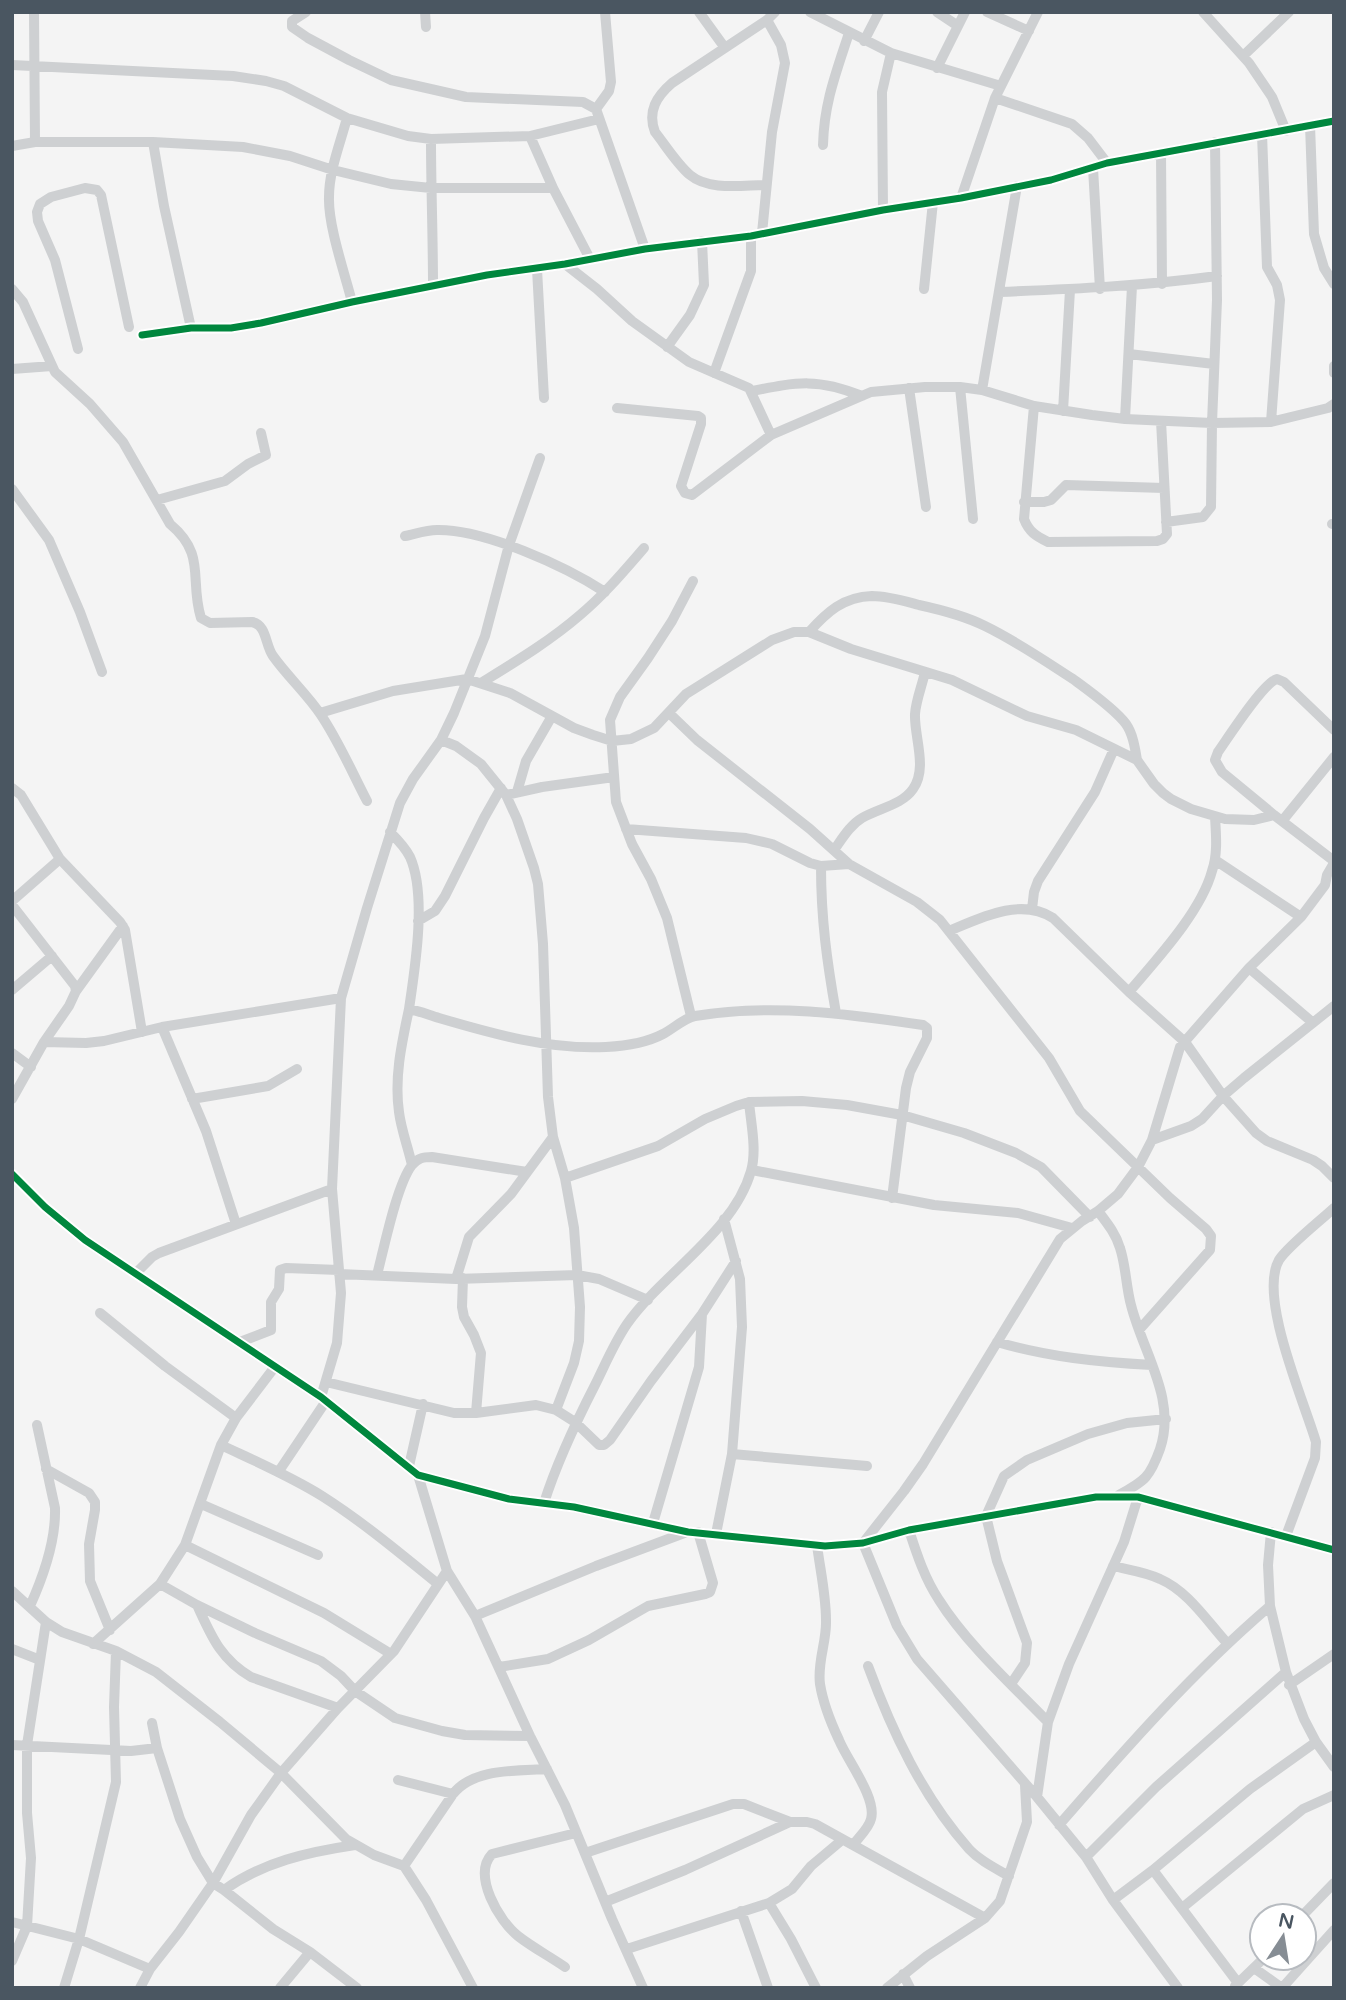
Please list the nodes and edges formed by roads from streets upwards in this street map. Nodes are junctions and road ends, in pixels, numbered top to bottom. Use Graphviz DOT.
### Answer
graph roads {
  1 [pos="34,12"];
  2 [pos="306,12"];
  3 [pos="425,12"];
  4 [pos="605,12"];
  5 [pos="699,12"];
  6 [pos="810,12"];
  7 [pos="879,12"];
  8 [pos="937,12"];
  9 [pos="965,12"];
  10 [pos="987,12"];
  11 [pos="1038,12"];
  12 [pos="1203,12"];
  13 [pos="1289,12"];
  14 [pos="771,16"];
  15 [pos="958,26"];
  16 [pos="426,27"];
  17 [pos="1029,31"];
  18 [pos="849,33"];
  19 [pos="864,41"];
  20 [pos="724,48"];
  21 [pos="891,53"];
  22 [pos="1243,56"];
  23 [pos="12,65"];
  24 [pos="33,66"];
  25 [pos="937,68"];
  26 [pos="1001,86"];
  27 [pos="995,98"];
  28 [pos="597,114"];
  29 [pos="347,118"];
  30 [pos="1334,121"];
  31 [pos="1310,125"];
  32 [pos="1286,131"];
  33 [pos="1262,134"];
  34 [pos="530,136"];
  35 [pos="431,139"];
  36 [pos="35,142"];
  37 [pos="153,142"];
  38 [pos="1215,142"];
  39 [pos="823,145"];
  40 [pos="12,146"];
  41 [pos="1161,153"];
  42 [pos="1107,163"];
  43 [pos="1093,168"];
  44 [pos="333,170"];
  45 [pos="766,184"];
  46 [pos="1017,187"];
  47 [pos="431,188"];
  48 [pos="553,188"];
  49 [pos="961,198"];
  50 [pos="933,202"];
  51 [pos="883,210"];
  52 [pos="757,234"];
  53 [pos="702,241"];
  54 [pos="645,249"];
  55 [pos="590,259"];
  56 [pos="565,264"];
  57 [pos="537,269"];
  58 [pos="1217,276"];
  59 [pos="1162,284"];
  60 [pos="1334,284"];
  61 [pos="433,286"];
  62 [pos="1132,286"];
  63 [pos="12,289"];
  64 [pos="924,289"];
  65 [pos="1100,289"];
  66 [pos="1070,290"];
  67 [pos="999,292"];
  68 [pos="352,302"];
  69 [pos="129,327"];
  70 [pos="191,328"];
  71 [pos="142,335"];
  72 [pos="667,347"];
  73 [pos="78,349"];
  74 [pos="1129,354"];
  75 [pos="1214,364"];
  76 [pos="52,366"];
  77 [pos="1334,366"];
  78 [pos="12,369"];
  79 [pos="714,373"];
  80 [pos="1334,373"];
  81 [pos="960,387"];
  82 [pos="909,388"];
  83 [pos="982,390"];
  84 [pos="752,391"];
  85 [pos="862,396"];
  86 [pos="544,398"];
  87 [pos="1334,404"];
  88 [pos="1034,406"];
  89 [pos="617,408"];
  90 [pos="1063,411"];
  91 [pos="1125,419"];
  92 [pos="1161,421"];
  93 [pos="1271,422"];
  94 [pos="1212,423"];
  95 [pos="261,433"];
  96 [pos="771,435"];
  97 [pos="540,458"];
  98 [pos="1164,488"];
  99 [pos="12,489"];
  100 [pos="157,500"];
  101 [pos="1024,502"];
  102 [pos="926,507"];
  103 [pos="973,519"];
  104 [pos="1166,522"];
  105 [pos="405,536"];
  106 [pos="509,545"];
  107 [pos="644,548"];
  108 [pos="693,581"];
  109 [pos="605,592"];
  110 [pos="809,632"];
  111 [pos="102,672"];
  112 [pos="925,672"];
  113 [pos="467,680"];
  114 [pos="481,683"];
  115 [pos="320,713"];
  116 [pos="669,713"];
  117 [pos="552,716"];
  118 [pos="1334,730"];
  119 [pos="440,740"];
  120 [pos="612,741"];
  121 [pos="1114,749"];
  122 [pos="1334,757"];
  123 [pos="1138,760"];
  124 [pos="614,777"];
  125 [pos="12,788"];
  126 [pos="508,792"];
  127 [pos="366,801"];
  128 [pos="1215,817"];
  129 [pos="1279,818"];
  130 [pos="626,829"];
  131 [pos="390,832"];
  132 [pos="834,850"];
  133 [pos="60,859"];
  134 [pos="1214,860"];
  135 [pos="1334,862"];
  136 [pos="849,864"];
  137 [pos="821,866"];
  138 [pos="1329,888"];
  139 [pos="12,903"];
  140 [pos="1032,909"];
  141 [pos="1301,917"];
  142 [pos="418,921"];
  143 [pos="123,926"];
  144 [pos="950,930"];
  145 [pos="52,956"];
  146 [pos="1249,968"];
  147 [pos="12,990"];
  148 [pos="76,991"];
  149 [pos="1129,992"];
  150 [pos="341,998"];
  151 [pos="1334,1006"];
  152 [pos="409,1009"];
  153 [pos="836,1013"];
  154 [pos="691,1016"];
  155 [pos="1312,1022"];
  156 [pos="162,1027"];
  157 [pos="142,1032"];
  158 [pos="44,1042"];
  159 [pos="1185,1042"];
  160 [pos="547,1044"];
  161 [pos="12,1053"];
  162 [pos="31,1067"];
  163 [pos="297,1069"];
  164 [pos="1223,1096"];
  165 [pos="12,1099"];
  166 [pos="192,1099"];
  167 [pos="749,1102"];
  168 [pos="902,1115"];
  169 [pos="553,1137"];
  170 [pos="1152,1140"];
  171 [pos="412,1165"];
  172 [pos="1138,1167"];
  173 [pos="752,1170"];
  174 [pos="527,1172"];
  175 [pos="12,1174"];
  176 [pos="565,1178"];
  177 [pos="1334,1178"];
  178 [pos="332,1189"];
  179 [pos="892,1198"];
  180 [pos="1334,1208"];
  181 [pos="1094,1214"];
  182 [pos="724,1219"];
  183 [pos="236,1224"];
  184 [pos="1072,1228"];
  185 [pos="736,1261"];
  186 [pos="339,1272"];
  187 [pos="136,1273"];
  188 [pos="377,1275"];
  189 [pos="577,1275"];
  190 [pos="459,1278"];
  191 [pos="648,1300"];
  192 [pos="100,1313"];
  193 [pos="702,1314"];
  194 [pos="1139,1330"];
  195 [pos="240,1342"];
  196 [pos="997,1342"];
  197 [pos="1152,1365"];
  198 [pos="275,1367"];
  199 [pos="326,1382"];
  200 [pos="323,1399"];
  201 [pos="423,1404"];
  202 [pos="556,1410"];
  203 [pos="476,1413"];
  204 [pos="236,1418"];
  205 [pos="1166,1419"];
  206 [pos="576,1422"];
  207 [pos="37,1425"];
  208 [pos="221,1446"];
  209 [pos="732,1454"];
  210 [pos="409,1466"];
  211 [pos="867,1466"];
  212 [pos="46,1469"];
  213 [pos="279,1471"];
  214 [pos="418,1475"];
  215 [pos="1117,1496"];
  216 [pos="1138,1497"];
  217 [pos="544,1503"];
  218 [pos="201,1504"];
  219 [pos="986,1516"];
  220 [pos="653,1523"];
  221 [pos="909,1530"];
  222 [pos="693,1532"];
  223 [pos="1271,1532"];
  224 [pos="716,1534"];
  225 [pos="1286,1536"];
  226 [pos="863,1543"];
  227 [pos="185,1545"];
  228 [pos="817,1545"];
  229 [pos="1334,1550"];
  230 [pos="318,1555"];
  231 [pos="1113,1566"];
  232 [pos="447,1571"];
  233 [pos="160,1584"];
  234 [pos="439,1584"];
  235 [pos="12,1591"];
  236 [pos="197,1605"];
  237 [pos="30,1606"];
  238 [pos="1270,1606"];
  239 [pos="475,1615"];
  240 [pos="46,1622"];
  241 [pos="110,1630"];
  242 [pos="1227,1643"];
  243 [pos="93,1644"];
  244 [pos="12,1650"];
  245 [pos="116,1651"];
  246 [pos="391,1654"];
  247 [pos="1334,1654"];
  248 [pos="40,1660"];
  249 [pos="868,1666"];
  250 [pos="499,1667"];
  251 [pos="1286,1672"];
  252 [pos="1011,1684"];
  253 [pos="1289,1685"];
  254 [pos="355,1691"];
  255 [pos="338,1708"];
  256 [pos="1048,1722"];
  257 [pos="152,1723"];
  258 [pos="530,1736"];
  259 [pos="1316,1742"];
  260 [pos="12,1745"];
  261 [pos="27,1745"];
  262 [pos="157,1748"];
  263 [pos="114,1750"];
  264 [pos="1334,1767"];
  265 [pos="547,1769"];
  266 [pos="281,1773"];
  267 [pos="398,1780"];
  268 [pos="1025,1785"];
  269 [pos="453,1794"];
  270 [pos="1334,1796"];
  271 [pos="1037,1797"];
  272 [pos="790,1822"];
  273 [pos="1059,1825"];
  274 [pos="576,1832"];
  275 [pos="842,1840"];
  276 [pos="355,1845"];
  277 [pos="853,1845"];
  278 [pos="585,1853"];
  279 [pos="1086,1857"];
  280 [pos="404,1866"];
  281 [pos="1153,1870"];
  282 [pos="1009,1877"];
  283 [pos="213,1883"];
  284 [pos="1334,1883"];
  285 [pos="224,1890"];
  286 [pos="1113,1900"];
  287 [pos="605,1902"];
  288 [pos="1316,1902"];
  289 [pos="769,1903"];
  290 [pos="1182,1908"];
  291 [pos="741,1911"];
  292 [pos="985,1918"];
  293 [pos="12,1922"];
  294 [pos="27,1926"];
  295 [pos="1334,1930"];
  296 [pos="79,1939"];
  297 [pos="627,1949"];
  298 [pos="310,1952"];
  299 [pos="12,1961"];
  300 [pos="565,1966"];
  301 [pos="150,1969"];
  302 [pos="1250,1972"];
  303 [pos="1260,1972"];
  304 [pos="903,1974"];
  305 [pos="1235,1985"];
  306 [pos="64,1988"];
  307 [pos="140,1988"];
  308 [pos="279,1988"];
  309 [pos="357,1988"];
  310 [pos="472,1988"];
  311 [pos="643,1988"];
  312 [pos="768,1988"];
  313 [pos="816,1988"];
  314 [pos="887,1988"];
  315 [pos="910,1988"];
  316 [pos="1178,1988"];
  317 [pos="1282,1988"];
  1 -- 24 [label="street"];
  2 -- 28 [label="street"];
  3 -- 16 [label="street"];
  4 -- 28 [label="street"];
  5 -- 20 [label="street"];
  6 -- 18 [label="street"];
  7 -- 19 [label="street"];
  8 -- 15 [label="street"];
  9 -- 15 [label="street"];
  10 -- 17 [label="street"];
  11 -- 17 [label="street"];
  12 -- 22 [label="street"];
  13 -- 22 [label="street"];
  14 -- 20 [label="street"];
  14 -- 45 [label="street"];
  15 -- 25 [label="street"];
  17 -- 26 [label="street"];
  18 -- 19 [label="street"];
  18 -- 39 [label="street"];
  19 -- 21 [label="street"];
  20 -- 45 [label="street"];
  21 -- 25 [label="street"];
  21 -- 51 [label="street"];
  22 -- 32 [label="street"];
  23 -- 24 [label="street"];
  24 -- 29 [label="street"];
  24 -- 36 [label="street"];
  25 -- 26 [label="street"];
  26 -- 27 [label="street"];
  27 -- 42 [label="street"];
  27 -- 49 [label="street"];
  28 -- 34 [label="street"];
  28 -- 54 [label="street"];
  29 -- 35 [label="street"];
  29 -- 44 [label="street"];
  30 -- 31 [label="street"];
  31 -- 32 [label="street"];
  31 -- 60 [label="street"];
  32 -- 33 [label="street"];
  33 -- 38 [label="street"];
  33 -- 93 [label="street"];
  34 -- 35 [label="street"];
  34 -- 48 [label="street"];
  35 -- 47 [label="street"];
  36 -- 37 [label="street"];
  36 -- 40 [label="street"];
  37 -- 44 [label="street"];
  37 -- 70 [label="street"];
  38 -- 41 [label="street"];
  38 -- 58 [label="street"];
  41 -- 42 [label="street"];
  41 -- 59 [label="street"];
  42 -- 43 [label="street"];
  43 -- 46 [label="street"];
  43 -- 65 [label="street"];
  44 -- 47 [label="street"];
  44 -- 68 [label="street"];
  45 -- 52 [label="street"];
  46 -- 49 [label="street"];
  46 -- 67 [label="street"];
  47 -- 48 [label="street"];
  47 -- 61 [label="street"];
  48 -- 55 [label="street"];
  49 -- 50 [label="street"];
  50 -- 51 [label="street"];
  50 -- 64 [label="street"];
  51 -- 52 [label="street"];
  52 -- 53 [label="street"];
  52 -- 79 [label="street"];
  53 -- 54 [label="street"];
  53 -- 72 [label="street"];
  54 -- 55 [label="street"];
  55 -- 56 [label="street"];
  56 -- 57 [label="street"];
  56 -- 72 [label="street"];
  57 -- 61 [label="street"];
  57 -- 86 [label="street"];
  58 -- 59 [label="street"];
  58 -- 75 [label="street"];
  59 -- 62 [label="street"];
  61 -- 68 [label="street"];
  62 -- 65 [label="street"];
  62 -- 74 [label="street"];
  63 -- 76 [label="street"];
  65 -- 66 [label="street"];
  66 -- 67 [label="street"];
  66 -- 90 [label="street"];
  67 -- 83 [label="street"];
  68 -- 70 [label="street"];
  69 -- 73 [label="street"];
  70 -- 71 [label="street"];
  72 -- 79 [label="street"];
  74 -- 75 [label="street"];
  74 -- 91 [label="street"];
  75 -- 94 [label="street"];
  76 -- 78 [label="street"];
  76 -- 100 [label="street"];
  77 -- 80 [label="street"];
  79 -- 84 [label="street"];
  81 -- 82 [label="street"];
  81 -- 83 [label="street"];
  81 -- 103 [label="street"];
  82 -- 85 [label="street"];
  82 -- 102 [label="street"];
  83 -- 88 [label="street"];
  84 -- 85 [label="street"];
  84 -- 96 [label="street"];
  85 -- 96 [label="street"];
  87 -- 93 [label="street"];
  88 -- 90 [label="street"];
  88 -- 101 [label="street"];
  89 -- 96 [label="street"];
  90 -- 91 [label="street"];
  91 -- 92 [label="street"];
  92 -- 94 [label="street"];
  92 -- 98 [label="street"];
  93 -- 94 [label="street"];
  94 -- 104 [label="street"];
  95 -- 100 [label="street"];
  97 -- 106 [label="street"];
  98 -- 101 [label="street"];
  98 -- 104 [label="street"];
  99 -- 111 [label="street"];
  100 -- 115 [label="street"];
  101 -- 104 [label="street"];
  105 -- 106 [label="street"];
  106 -- 109 [label="street"];
  106 -- 113 [label="street"];
  107 -- 109 [label="street"];
  108 -- 120 [label="street"];
  109 -- 114 [label="street"];
  110 -- 112 [label="street"];
  110 -- 116 [label="street"];
  110 -- 123 [label="street"];
  112 -- 121 [label="street"];
  112 -- 132 [label="street"];
  113 -- 114 [label="street"];
  113 -- 115 [label="street"];
  113 -- 119 [label="street"];
  114 -- 117 [label="street"];
  115 -- 127 [label="street"];
  116 -- 120 [label="street"];
  116 -- 132 [label="street"];
  117 -- 120 [label="street"];
  117 -- 126 [label="street"];
  118 -- 129 [label="street"];
  119 -- 126 [label="street"];
  119 -- 131 [label="street"];
  120 -- 124 [label="street"];
  121 -- 123 [label="street"];
  121 -- 140 [label="street"];
  122 -- 129 [label="street"];
  123 -- 128 [label="street"];
  124 -- 126 [label="street"];
  124 -- 130 [label="street"];
  125 -- 133 [label="street"];
  126 -- 142 [label="street"];
  126 -- 160 [label="street"];
  128 -- 129 [label="street"];
  128 -- 134 [label="street"];
  129 -- 135 [label="street"];
  130 -- 137 [label="street"];
  130 -- 154 [label="street"];
  131 -- 142 [label="street"];
  131 -- 150 [label="street"];
  132 -- 136 [label="street"];
  133 -- 139 [label="street"];
  133 -- 143 [label="street"];
  134 -- 141 [label="street"];
  134 -- 149 [label="street"];
  135 -- 138 [label="street"];
  136 -- 137 [label="street"];
  136 -- 144 [label="street"];
  137 -- 153 [label="street"];
  138 -- 141 [label="street"];
  139 -- 145 [label="street"];
  140 -- 144 [label="street"];
  140 -- 149 [label="street"];
  141 -- 146 [label="street"];
  142 -- 152 [label="street"];
  143 -- 148 [label="street"];
  143 -- 157 [label="street"];
  144 -- 172 [label="street"];
  145 -- 147 [label="street"];
  145 -- 148 [label="street"];
  146 -- 155 [label="street"];
  146 -- 159 [label="street"];
  148 -- 158 [label="street"];
  149 -- 159 [label="street"];
  150 -- 156 [label="street"];
  150 -- 178 [label="street"];
  151 -- 155 [label="street"];
  152 -- 160 [label="street"];
  152 -- 171 [label="street"];
  153 -- 154 [label="street"];
  153 -- 168 [label="street"];
  154 -- 160 [label="street"];
  155 -- 164 [label="street"];
  156 -- 157 [label="street"];
  156 -- 166 [label="street"];
  157 -- 158 [label="street"];
  158 -- 162 [label="street"];
  159 -- 164 [label="street"];
  159 -- 170 [label="street"];
  160 -- 169 [label="street"];
  161 -- 162 [label="street"];
  162 -- 165 [label="street"];
  163 -- 166 [label="street"];
  164 -- 170 [label="street"];
  164 -- 177 [label="street"];
  166 -- 183 [label="street"];
  167 -- 168 [label="street"];
  167 -- 173 [label="street"];
  167 -- 176 [label="street"];
  168 -- 179 [label="street"];
  168 -- 181 [label="street"];
  169 -- 174 [label="street"];
  169 -- 176 [label="street"];
  170 -- 172 [label="street"];
  171 -- 174 [label="street"];
  171 -- 188 [label="street"];
  172 -- 181 [label="street"];
  172 -- 194 [label="street"];
  173 -- 179 [label="street"];
  173 -- 182 [label="street"];
  174 -- 190 [label="street"];
  175 -- 187 [label="street"];
  176 -- 189 [label="street"];
  178 -- 183 [label="street"];
  178 -- 186 [label="street"];
  179 -- 184 [label="street"];
  180 -- 225 [label="street"];
  181 -- 184 [label="street"];
  181 -- 194 [label="street"];
  182 -- 185 [label="street"];
  182 -- 191 [label="street"];
  183 -- 187 [label="street"];
  184 -- 196 [label="street"];
  185 -- 193 [label="street"];
  185 -- 209 [label="street"];
  186 -- 188 [label="street"];
  186 -- 195 [label="street"];
  186 -- 199 [label="street"];
  187 -- 195 [label="street"];
  188 -- 190 [label="street"];
  189 -- 190 [label="street"];
  189 -- 191 [label="street"];
  189 -- 202 [label="street"];
  190 -- 203 [label="street"];
  191 -- 206 [label="street"];
  192 -- 204 [label="street"];
  193 -- 206 [label="street"];
  193 -- 220 [label="street"];
  194 -- 197 [label="street"];
  195 -- 198 [label="street"];
  196 -- 197 [label="street"];
  196 -- 226 [label="street"];
  197 -- 205 [label="street"];
  198 -- 200 [label="street"];
  198 -- 204 [label="street"];
  199 -- 200 [label="street"];
  199 -- 201 [label="street"];
  200 -- 210 [label="street"];
  200 -- 213 [label="street"];
  201 -- 203 [label="street"];
  201 -- 210 [label="street"];
  202 -- 203 [label="street"];
  202 -- 206 [label="street"];
  204 -- 208 [label="street"];
  205 -- 215 [label="street"];
  205 -- 219 [label="street"];
  206 -- 217 [label="street"];
  207 -- 212 [label="street"];
  208 -- 213 [label="street"];
  208 -- 218 [label="street"];
  209 -- 211 [label="street"];
  209 -- 224 [label="street"];
  210 -- 214 [label="street"];
  212 -- 237 [label="street"];
  212 -- 241 [label="street"];
  213 -- 234 [label="street"];
  214 -- 217 [label="street"];
  214 -- 232 [label="street"];
  215 -- 216 [label="street"];
  215 -- 219 [label="street"];
  216 -- 223 [label="street"];
  216 -- 231 [label="street"];
  217 -- 220 [label="street"];
  218 -- 227 [label="street"];
  218 -- 230 [label="street"];
  219 -- 221 [label="street"];
  219 -- 252 [label="street"];
  220 -- 222 [label="street"];
  221 -- 226 [label="street"];
  221 -- 252 [label="street"];
  222 -- 224 [label="street"];
  222 -- 239 [label="street"];
  222 -- 250 [label="street"];
  223 -- 225 [label="street"];
  223 -- 238 [label="street"];
  224 -- 228 [label="street"];
  225 -- 229 [label="street"];
  226 -- 228 [label="street"];
  226 -- 268 [label="street"];
  227 -- 233 [label="street"];
  227 -- 246 [label="street"];
  228 -- 277 [label="street"];
  231 -- 242 [label="street"];
  231 -- 256 [label="street"];
  232 -- 234 [label="street"];
  232 -- 239 [label="street"];
  233 -- 236 [label="street"];
  233 -- 241 [label="street"];
  234 -- 246 [label="street"];
  235 -- 237 [label="street"];
  236 -- 254 [label="street"];
  236 -- 255 [label="street"];
  237 -- 240 [label="street"];
  238 -- 242 [label="street"];
  238 -- 251 [label="street"];
  239 -- 250 [label="street"];
  240 -- 243 [label="street"];
  240 -- 248 [label="street"];
  241 -- 243 [label="street"];
  242 -- 273 [label="street"];
  243 -- 245 [label="street"];
  244 -- 248 [label="street"];
  245 -- 263 [label="street"];
  245 -- 266 [label="street"];
  246 -- 254 [label="street"];
  247 -- 253 [label="street"];
  248 -- 261 [label="street"];
  249 -- 282 [label="street"];
  250 -- 258 [label="street"];
  251 -- 253 [label="street"];
  251 -- 279 [label="street"];
  252 -- 256 [label="street"];
  253 -- 259 [label="street"];
  254 -- 255 [label="street"];
  254 -- 258 [label="street"];
  255 -- 266 [label="street"];
  256 -- 271 [label="street"];
  257 -- 262 [label="street"];
  258 -- 265 [label="street"];
  259 -- 264 [label="street"];
  259 -- 281 [label="street"];
  260 -- 261 [label="street"];
  261 -- 263 [label="street"];
  261 -- 294 [label="street"];
  262 -- 263 [label="street"];
  262 -- 283 [label="street"];
  263 -- 296 [label="street"];
  265 -- 269 [label="street"];
  265 -- 274 [label="street"];
  266 -- 276 [label="street"];
  266 -- 283 [label="street"];
  267 -- 269 [label="street"];
  268 -- 271 [label="street"];
  268 -- 282 [label="street"];
  269 -- 280 [label="street"];
  270 -- 290 [label="street"];
  271 -- 273 [label="street"];
  272 -- 275 [label="street"];
  272 -- 278 [label="street"];
  272 -- 287 [label="street"];
  273 -- 279 [label="street"];
  274 -- 278 [label="street"];
  274 -- 300 [label="street"];
  275 -- 277 [label="street"];
  275 -- 289 [label="street"];
  276 -- 280 [label="street"];
  276 -- 285 [label="street"];
  277 -- 292 [label="street"];
  278 -- 287 [label="street"];
  279 -- 286 [label="street"];
  280 -- 310 [label="street"];
  281 -- 286 [label="street"];
  281 -- 290 [label="street"];
  282 -- 292 [label="street"];
  283 -- 285 [label="street"];
  283 -- 301 [label="street"];
  284 -- 288 [label="street"];
  285 -- 298 [label="street"];
  286 -- 316 [label="street"];
  287 -- 297 [label="street"];
  289 -- 291 [label="street"];
  289 -- 313 [label="street"];
  290 -- 305 [label="street"];
  291 -- 297 [label="street"];
  291 -- 312 [label="street"];
  292 -- 304 [label="street"];
  293 -- 294 [label="street"];
  294 -- 296 [label="street"];
  294 -- 299 [label="street"];
  295 -- 317 [label="street"];
  296 -- 301 [label="street"];
  296 -- 306 [label="street"];
  297 -- 311 [label="street"];
  298 -- 308 [label="street"];
  298 -- 309 [label="street"];
  301 -- 307 [label="street"];
  302 -- 305 [label="street"];
  303 -- 317 [label="street"];
  304 -- 314 [label="street"];
  304 -- 315 [label="street"];
}
